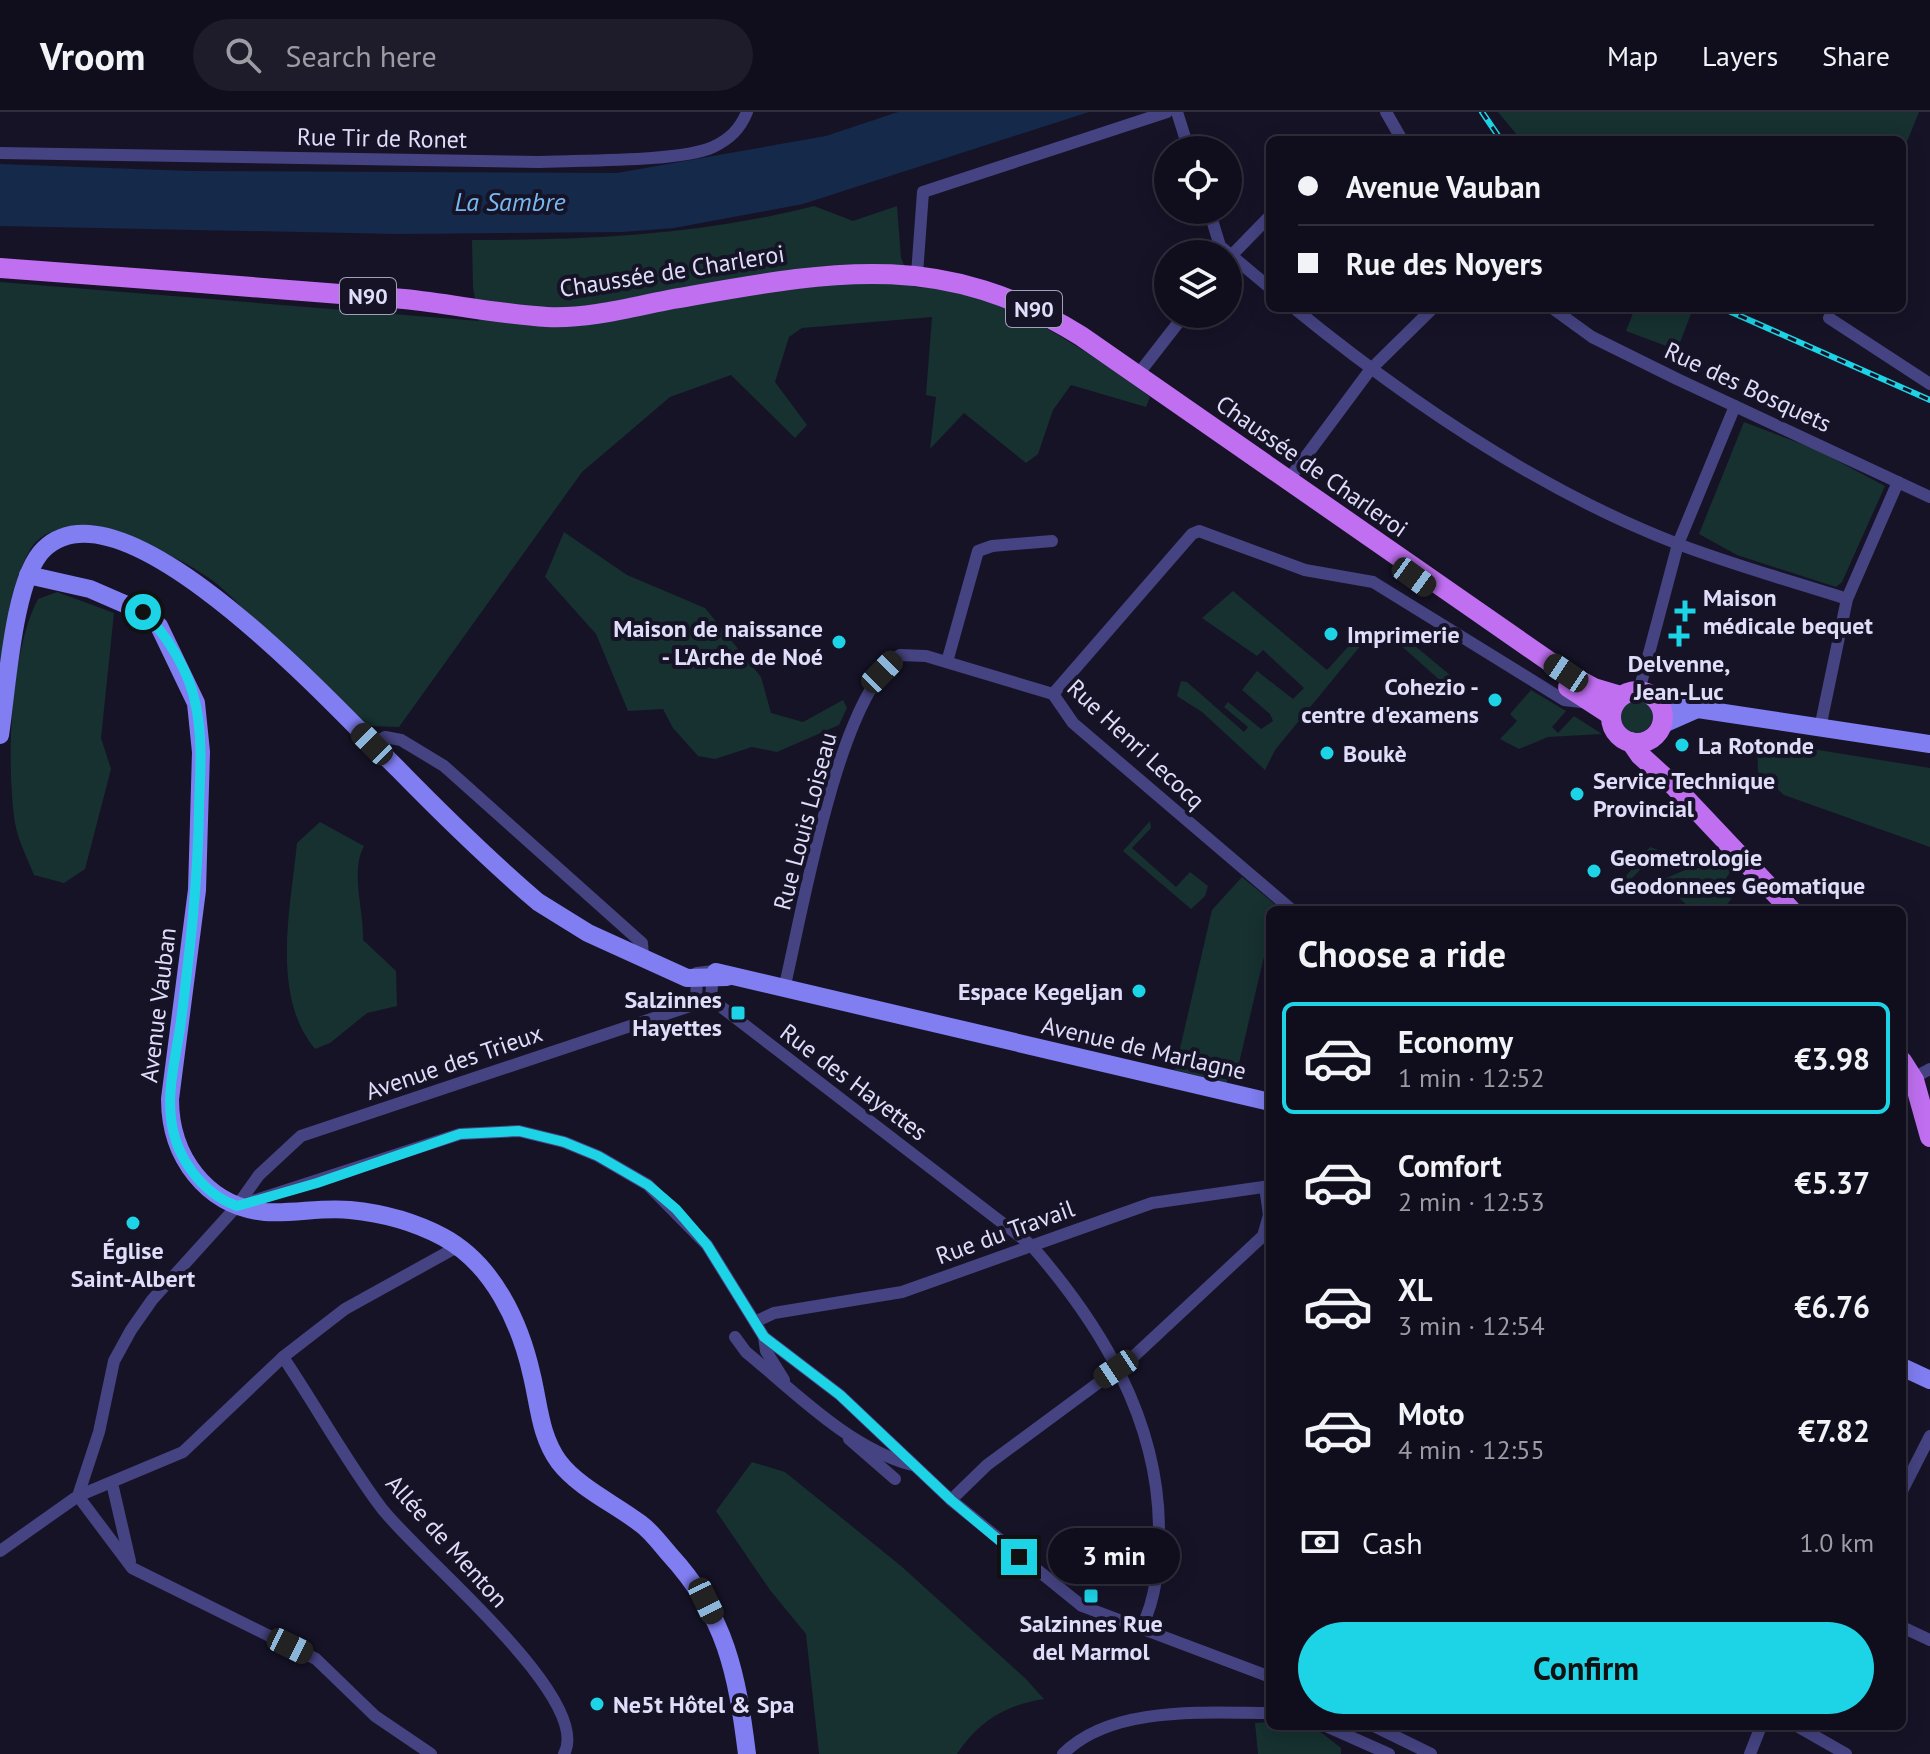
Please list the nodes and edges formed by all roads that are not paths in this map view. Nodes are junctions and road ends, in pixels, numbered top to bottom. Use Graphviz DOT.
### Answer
graph roads {
  1 [pos="747,112"];
  2 [pos="1167,112"];
  3 [pos="1177,112"];
  4 [pos="1386,112"];
  5 [pos="1185,136"];
  6 [pos="1400,136"];
  7 [pos="0,153"];
  8 [pos="1266,220"];
  9 [pos="1242,244"];
  10 [pos="1242,267"];
  11 [pos="0,268"];
  12 [pos="917,274"];
  13 [pos="1266,285"];
  14 [pos="1299,312"];
  15 [pos="1429,312"];
  16 [pos="1558,312"];
  17 [pos="1829,318"];
  18 [pos="1174,328"];
  19 [pos="1370,370"];
  20 [pos="1136,377"];
  21 [pos="1930,384"];
  22 [pos="1735,406"];
  23 [pos="1898,482"];
  24 [pos="1286,483"];
  25 [pos="1930,497"];
  26 [pos="1052,541"];
  27 [pos="1678,544"];
  28 [pos="28,575"];
  29 [pos="1847,599"];
  30 [pos="926,656"];
  31 [pos="947,662"];
  32 [pos="1630,693"];
  33 [pos="1053,694"];
  34 [pos="1591,703"];
  35 [pos="1658,703"];
  36 [pos="1697,710"];
  37 [pos="1611,715"];
  38 [pos="1820,728"];
  39 [pos="1657,731"];
  40 [pos="0,735"];
  41 [pos="1631,742"];
  42 [pos="372,744"];
  43 [pos="1930,744"];
  44 [pos="1673,785"];
  45 [pos="1287,906"];
  46 [pos="1781,906"];
  47 [pos="643,957"];
  48 [pos="712,976"];
  49 [pos="784,989"];
  50 [pos="711,999"];
  51 [pos="696,1004"];
  52 [pos="1915,1078"];
  53 [pos="1266,1101"];
  54 [pos="1930,1137"];
  55 [pos="1266,1187"];
  56 [pos="237,1206"];
  57 [pos="1266,1226"];
  58 [pos="1031,1245"];
  59 [pos="457,1247"];
  60 [pos="755,1322"];
  61 [pos="735,1337"];
  62 [pos="764,1337"];
  63 [pos="283,1357"];
  64 [pos="1116,1369"];
  65 [pos="1906,1369"];
  66 [pos="1930,1380"];
  67 [pos="787,1386"];
  68 [pos="838,1429"];
  69 [pos="1930,1436"];
  70 [pos="915,1465"];
  71 [pos="895,1479"];
  72 [pos="112,1483"];
  73 [pos="1906,1483"];
  74 [pos="78,1496"];
  75 [pos="951,1500"];
  76 [pos="0,1551"];
  77 [pos="132,1568"];
  78 [pos="1141,1629"];
  79 [pos="1906,1629"];
  80 [pos="1930,1640"];
  81 [pos="1266,1676"];
  82 [pos="1266,1713"];
  83 [pos="1335,1730"];
  84 [pos="1382,1730"];
  85 [pos="1759,1730"];
  86 [pos="1804,1730"];
  87 [pos="431,1754"];
  88 [pos="564,1754"];
  89 [pos="747,1754"];
  90 [pos="1063,1754"];
  91 [pos="1389,1754"];
  92 [pos="1431,1754"];
  93 [pos="1750,1754"];
  94 [pos="1846,1754"];
  1 -- 7 [label="street, Rue Tir de Ronet"];
  2 -- 12 [label="street"];
  3 -- 5 [label="street"];
  4 -- 6 [label="street"];
  8 -- 9 [label="street"];
  10 -- 13 [label="street"];
  11 -- 12 [label="main road, Chaussée de Charleroi / N90"];
  12 -- 20 [label="main road, Chaussée de Charleroi / N90"];
  14 -- 19 [label="street"];
  15 -- 19 [label="street"];
  16 -- 22 [label="street, Rue des Bosquets"];
  17 -- 21 [label="street"];
  18 -- 20 [label="street"];
  19 -- 24 [label="street"];
  19 -- 27 [label="street"];
  20 -- 24 [label="main road, Chaussée de Charleroi / N90"];
  22 -- 23 [label="street, Rue des Bosquets"];
  22 -- 27 [label="street"];
  23 -- 25 [label="street, Rue des Bosquets"];
  23 -- 29 [label="street"];
  24 -- 32 [label="main road, Chaussée de Charleroi / N90"];
  24 -- 34 [label="main road, Chaussée de Charleroi / N90"];
  26 -- 31 [label="street"];
  27 -- 29 [label="street"];
  27 -- 32 [label="street"];
  28 -- 40 [label="main road, Avenue de Marlagne"];
  28 -- 42 [label="main road, Avenue de Marlagne"];
  28 -- 56 [label="main road, Avenue Vauban"];
  29 -- 38 [label="street"];
  30 -- 31 [label="street, Rue Henri Lecocq"];
  30 -- 49 [label="street, Rue Louis Loiseau"];
  31 -- 33 [label="street, Rue Henri Lecocq"];
  32 -- 35 [label="main road, N90"];
  32 -- 37 [label="main road"];
  33 -- 34 [label="street"];
  33 -- 45 [label="street, Rue Henri Lecocq"];
  34 -- 37 [label="main road, Chaussée de Charleroi / N90"];
  35 -- 36 [label="main road"];
  35 -- 39 [label="main road, N90"];
  36 -- 38 [label="main road"];
  36 -- 39 [label="main road"];
  37 -- 41 [label="main road, N90"];
  38 -- 43 [label="main road"];
  39 -- 41 [label="main road"];
  39 -- 44 [label="main road, N90"];
  41 -- 44 [label="main road, N90"];
  42 -- 47 [label="main road, Avenue de Marlagne"];
  42 -- 47 [label="street"];
  44 -- 46 [label="main road, N90"];
  47 -- 48 [label="main road, Avenue de Marlagne"];
  48 -- 49 [label="main road, Avenue de Marlagne"];
  48 -- 50 [label="street"];
  48 -- 51 [label="street"];
  49 -- 53 [label="main road, Avenue de Marlagne"];
  50 -- 51 [label="street, Avenue des Trieux"];
  50 -- 58 [label="street, Rue des Hayettes"];
  51 -- 56 [label="street, Avenue des Trieux"];
  52 -- 54 [label="main road"];
  55 -- 58 [label="street, Rue du Travail"];
  56 -- 59 [label="main road, Avenue Vauban"];
  56 -- 60 [label="street"];
  56 -- 74 [label="street, Avenue des Trieux"];
  57 -- 64 [label="street"];
  58 -- 60 [label="street, Rue du Travail"];
  58 -- 64 [label="street, Rue des Hayettes"];
  59 -- 63 [label="street"];
  59 -- 89 [label="main road, Avenue Vauban"];
  60 -- 62 [label="street"];
  61 -- 67 [label="street"];
  62 -- 67 [label="street"];
  62 -- 70 [label="street"];
  63 -- 72 [label="street"];
  63 -- 88 [label="street, Allée de Menton"];
  64 -- 75 [label="street"];
  64 -- 78 [label="street, Rue des Hayettes"];
  65 -- 66 [label="main road"];
  67 -- 68 [label="street"];
  68 -- 70 [label="street"];
  68 -- 71 [label="street"];
  69 -- 73 [label="street"];
  70 -- 75 [label="street"];
  72 -- 74 [label="street"];
  72 -- 77 [label="street"];
  74 -- 76 [label="street"];
  74 -- 77 [label="street"];
  75 -- 78 [label="street"];
  77 -- 87 [label="street"];
  78 -- 81 [label="street"];
  79 -- 80 [label="street"];
  82 -- 90 [label="street"];
  83 -- 91 [label="street"];
  84 -- 92 [label="street"];
  85 -- 93 [label="street"];
  86 -- 94 [label="street"];
}
